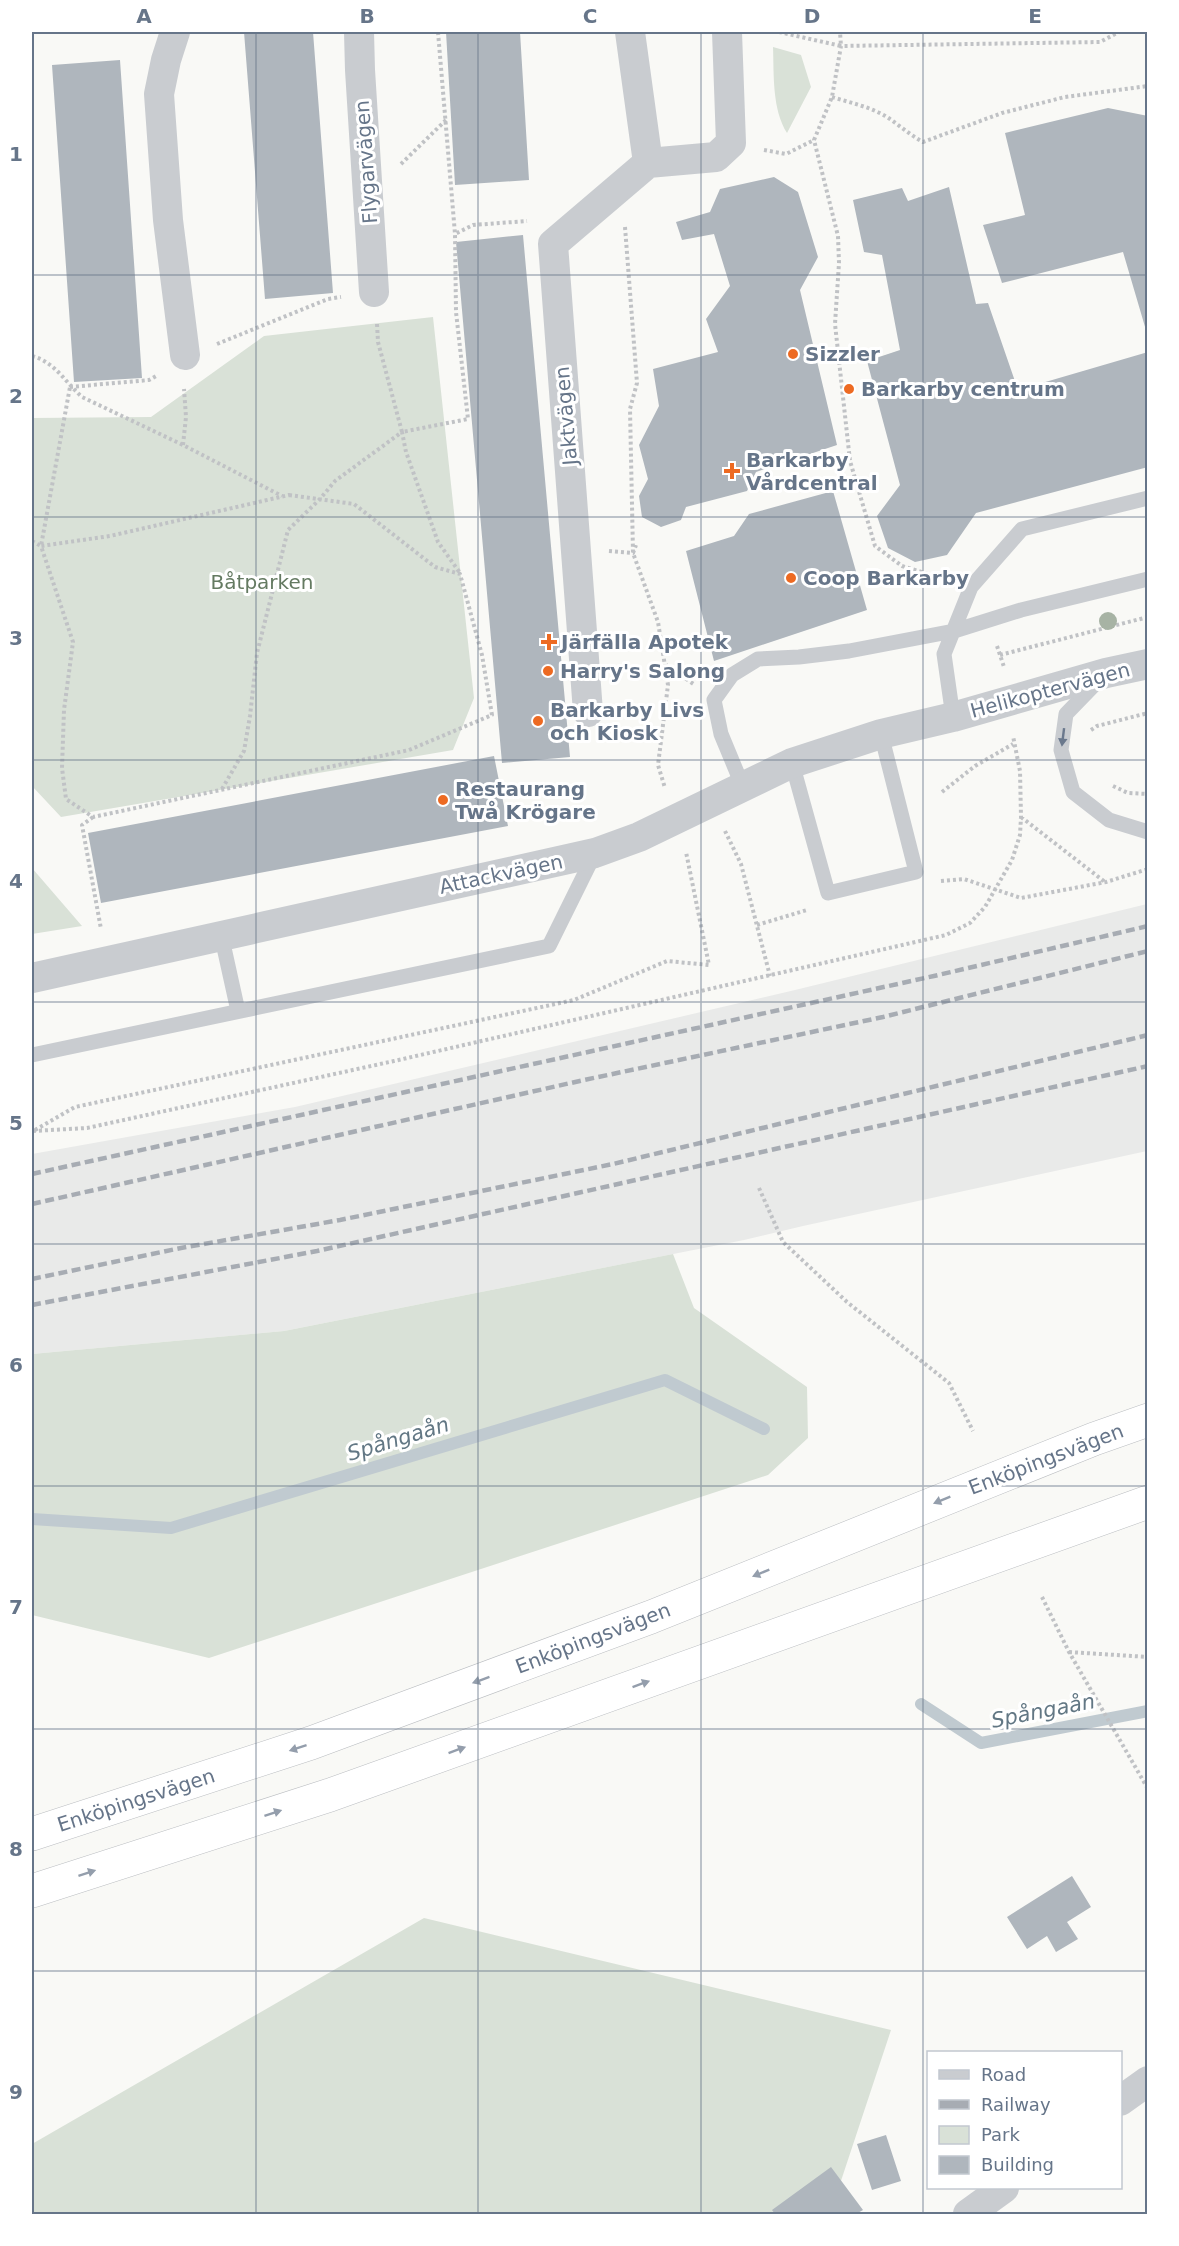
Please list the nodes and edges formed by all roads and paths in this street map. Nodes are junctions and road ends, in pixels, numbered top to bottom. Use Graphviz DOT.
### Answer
graph roads {
  1 [pos="175,32"];
  2 [pos="359,32"];
  3 [pos="438,32"];
  4 [pos="630,32"];
  5 [pos="727,32"];
  6 [pos="779,32"];
  7 [pos="840,32"];
  8 [pos="1119,32"];
  9 [pos="840,46"];
  10 [pos="1148,86"];
  11 [pos="832,97"];
  12 [pos="446,120"];
  13 [pos="814,140"];
  14 [pos="731,143"];
  15 [pos="648,163"];
  16 [pos="368,196"];
  17 [pos="624,224"];
  18 [pos="455,234"];
  19 [pos="553,244"];
  20 [pos="374,292"];
  21 [pos="185,355"];
  22 [pos="32,356"];
  23 [pos="70,387"];
  24 [pos="402,432"];
  25 [pos="183,445"];
  26 [pos="282,496"];
  27 [pos="1148,498"];
  28 [pos="320,499"];
  29 [pos="32,542"];
  30 [pos="41,546"];
  31 [pos="460,574"];
  32 [pos="937,576"];
  33 [pos="1148,579"];
  34 [pos="1148,617"];
  35 [pos="954,631"];
  36 [pos="1148,664"];
  37 [pos="665,665"];
  38 [pos="1106,674"];
  39 [pos="714,700"];
  40 [pos="1014,701"];
  41 [pos="588,712"];
  42 [pos="1148,713"];
  43 [pos="953,717"];
  44 [pos="1089,732"];
  45 [pos="881,734"];
  46 [pos="1013,744"];
  47 [pos="792,763"];
  48 [pos="1107,782"];
  49 [pos="743,787"];
  50 [pos="222,789"];
  51 [pos="942,792"];
  52 [pos="1148,794"];
  53 [pos="93,817"];
  54 [pos="1021,817"];
  55 [pos="680,831"];
  56 [pos="1148,832"];
  57 [pos="715,833"];
  58 [pos="595,853"];
  59 [pos="1148,869"];
  60 [pos="916,872"];
  61 [pos="1106,882"];
  62 [pos="995,891"];
  63 [pos="828,893"];
  64 [pos="757,925"];
  65 [pos="222,934"];
  66 [pos="107,960"];
  67 [pos="770,976"];
  68 [pos="32,978"];
  69 [pos="238,1011"];
  70 [pos="32,1055"];
  71 [pos="32,1131"];
  72 [pos="759,1188"];
  73 [pos="1148,1420"];
  74 [pos="973,1431"];
  75 [pos="1148,1502"];
  76 [pos="1042,1597"];
  77 [pos="1069,1652"];
  78 [pos="1148,1657"];
  79 [pos="1148,1790"];
  80 [pos="32,1834"];
  81 [pos="32,1891"];
  82 [pos="1148,2082"];
  83 [pos="1122,2100"];
  84 [pos="1001,2189"];
  85 [pos="968,2214"];
  1 -- 21 [label="street"];
  2 -- 16 [label="street, Flygarvägen"];
  3 -- 12 [label="path"];
  4 -- 15 [label="street"];
  5 -- 14 [label="street"];
  6 -- 9 [label="path"];
  7 -- 9 [label="path"];
  8 -- 9 [label="path"];
  9 -- 11 [label="path"];
  10 -- 11 [label="path"];
  11 -- 13 [label="path"];
  12 -- 16 [label="path"];
  12 -- 18 [label="path"];
  13 -- 14 [label="path"];
  13 -- 32 [label="path"];
  14 -- 15 [label="street"];
  15 -- 19 [label="street"];
  16 -- 20 [label="street, Flygarvägen"];
  17 -- 37 [label="path"];
  18 -- 19 [label="path"];
  18 -- 24 [label="path"];
  19 -- 41 [label="street, Jaktvägen"];
  20 -- 21 [label="path"];
  20 -- 24 [label="path"];
  21 -- 23 [label="path"];
  21 -- 25 [label="path"];
  22 -- 23 [label="path"];
  23 -- 25 [label="path"];
  23 -- 30 [label="path"];
  24 -- 28 [label="path"];
  24 -- 31 [label="path"];
  25 -- 26 [label="path"];
  26 -- 28 [label="path"];
  26 -- 30 [label="path"];
  27 -- 35 [label="lane"];
  28 -- 31 [label="path"];
  28 -- 50 [label="path"];
  29 -- 30 [label="path"];
  30 -- 53 [label="path"];
  31 -- 50 [label="path"];
  33 -- 35 [label="lane"];
  34 -- 40 [label="path"];
  35 -- 39 [label="lane"];
  35 -- 43 [label="lane"];
  36 -- 38 [label="street, Helikoptervägen"];
  37 -- 39 [label="path"];
  37 -- 55 [label="path"];
  38 -- 40 [label="street, Helikoptervägen"];
  38 -- 56 [label="lane, one-way"];
  39 -- 49 [label="lane"];
  40 -- 43 [label="street, Helikoptervägen"];
  40 -- 46 [label="path"];
  42 -- 44 [label="path"];
  43 -- 45 [label="street, Attackvägen"];
  45 -- 47 [label="street, Attackvägen"];
  45 -- 60 [label="lane"];
  46 -- 51 [label="path"];
  46 -- 54 [label="path"];
  47 -- 49 [label="street, Attackvägen"];
  47 -- 63 [label="lane"];
  48 -- 52 [label="path"];
  49 -- 55 [label="street, Attackvägen"];
  50 -- 53 [label="path"];
  53 -- 66 [label="path"];
  54 -- 61 [label="path"];
  54 -- 62 [label="path"];
  55 -- 58 [label="street, Attackvägen"];
  55 -- 71 [label="path"];
  57 -- 64 [label="path"];
  58 -- 65 [label="street, Attackvägen"];
  58 -- 69 [label="lane"];
  59 -- 61 [label="path"];
  60 -- 62 [label="path"];
  60 -- 63 [label="lane"];
  61 -- 62 [label="path"];
  62 -- 67 [label="path"];
  63 -- 64 [label="path"];
  64 -- 67 [label="path"];
  65 -- 66 [label="street, Attackvägen"];
  65 -- 69 [label="lane"];
  66 -- 68 [label="street, Attackvägen"];
  67 -- 71 [label="path"];
  69 -- 70 [label="lane"];
  72 -- 74 [label="path"];
  73 -- 80 [label="highway, Enköpingsvägen, one-way"];
  81 -- 75 [label="highway, one-way"];
  76 -- 77 [label="path"];
  77 -- 78 [label="path"];
  77 -- 79 [label="path"];
  82 -- 83 [label="street"];
  84 -- 85 [label="street"];
}
